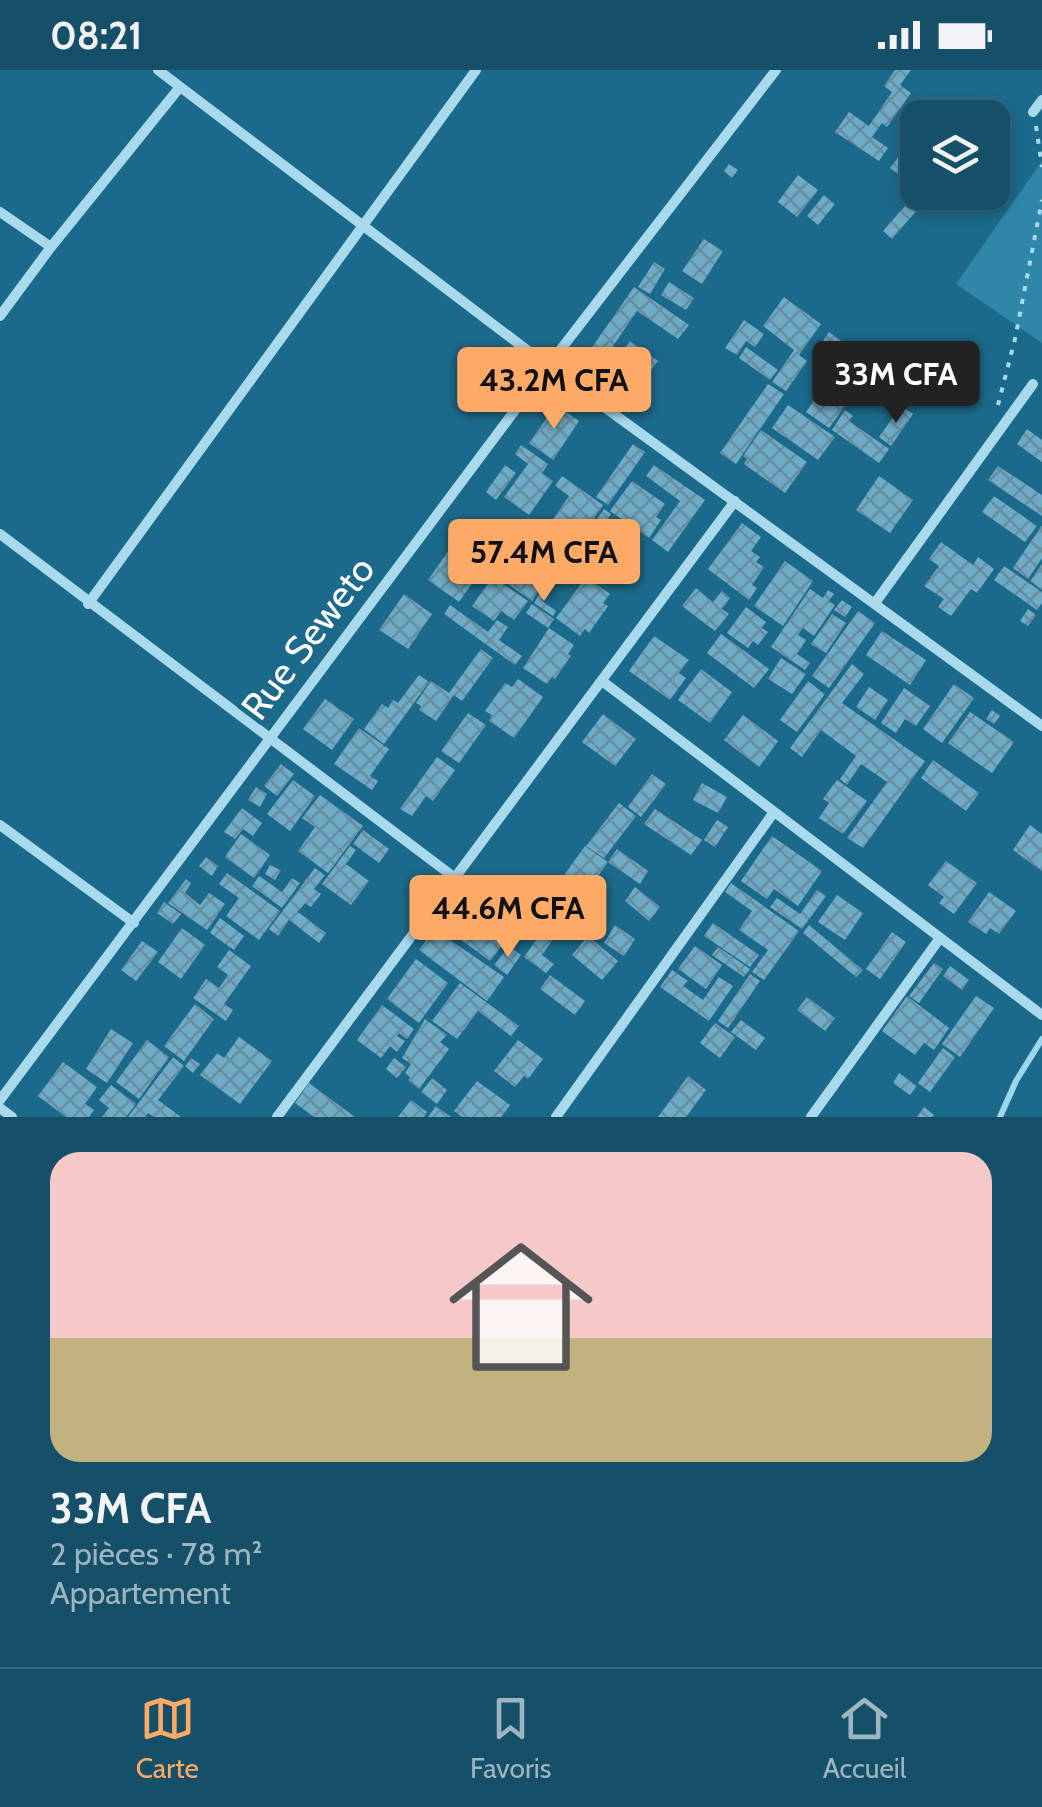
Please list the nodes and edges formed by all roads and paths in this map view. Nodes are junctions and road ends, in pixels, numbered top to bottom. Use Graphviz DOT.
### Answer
graph roads {
  1 [pos="158,70"];
  2 [pos="476,70"];
  3 [pos="776,70"];
  4 [pos="180,86"];
  5 [pos="1042,100"];
  6 [pos="1033,112"];
  7 [pos="1042,168"];
  8 [pos="1042,200"];
  9 [pos="0,212"];
  10 [pos="363,226"];
  11 [pos="51,247"];
  12 [pos="0,316"];
  13 [pos="548,366"];
  14 [pos="1033,384"];
  15 [pos="996,413"];
  16 [pos="735,502"];
  17 [pos="0,534"];
  18 [pos="875,603"];
  19 [pos="88,604"];
  20 [pos="602,681"];
  21 [pos="1042,726"];
  22 [pos="270,738"];
  23 [pos="774,812"];
  24 [pos="0,825"];
  25 [pos="456,878"];
  26 [pos="134,923"];
  27 [pos="940,938"];
  28 [pos="1042,1015"];
  29 [pos="0,1104"];
  30 [pos="12,1117"];
  31 [pos="277,1117"];
  32 [pos="556,1117"];
  33 [pos="811,1117"];
  1 -- 4 [label="street"];
  2 -- 10 [label="street"];
  3 -- 13 [label="street, Rue Seweto"];
  4 -- 10 [label="street"];
  4 -- 11 [label="street"];
  5 -- 6 [label="street"];
  6 -- 7 [label="path"];
  8 -- 15 [label="path"];
  9 -- 11 [label="street"];
  10 -- 13 [label="street"];
  10 -- 19 [label="street"];
  11 -- 12 [label="street"];
  13 -- 16 [label="street"];
  13 -- 22 [label="street, Rue Seweto"];
  14 -- 18 [label="street"];
  16 -- 18 [label="street"];
  16 -- 20 [label="street"];
  17 -- 19 [label="street"];
  18 -- 21 [label="street"];
  19 -- 22 [label="street"];
  20 -- 23 [label="street"];
  20 -- 25 [label="street"];
  22 -- 25 [label="street"];
  22 -- 26 [label="street, Rue Seweto"];
  23 -- 27 [label="street"];
  23 -- 32 [label="street"];
  24 -- 26 [label="street"];
  25 -- 31 [label="street"];
  26 -- 29 [label="street, Rue Seweto"];
  27 -- 28 [label="street"];
  27 -- 33 [label="street"];
  29 -- 30 [label="street"];
}
